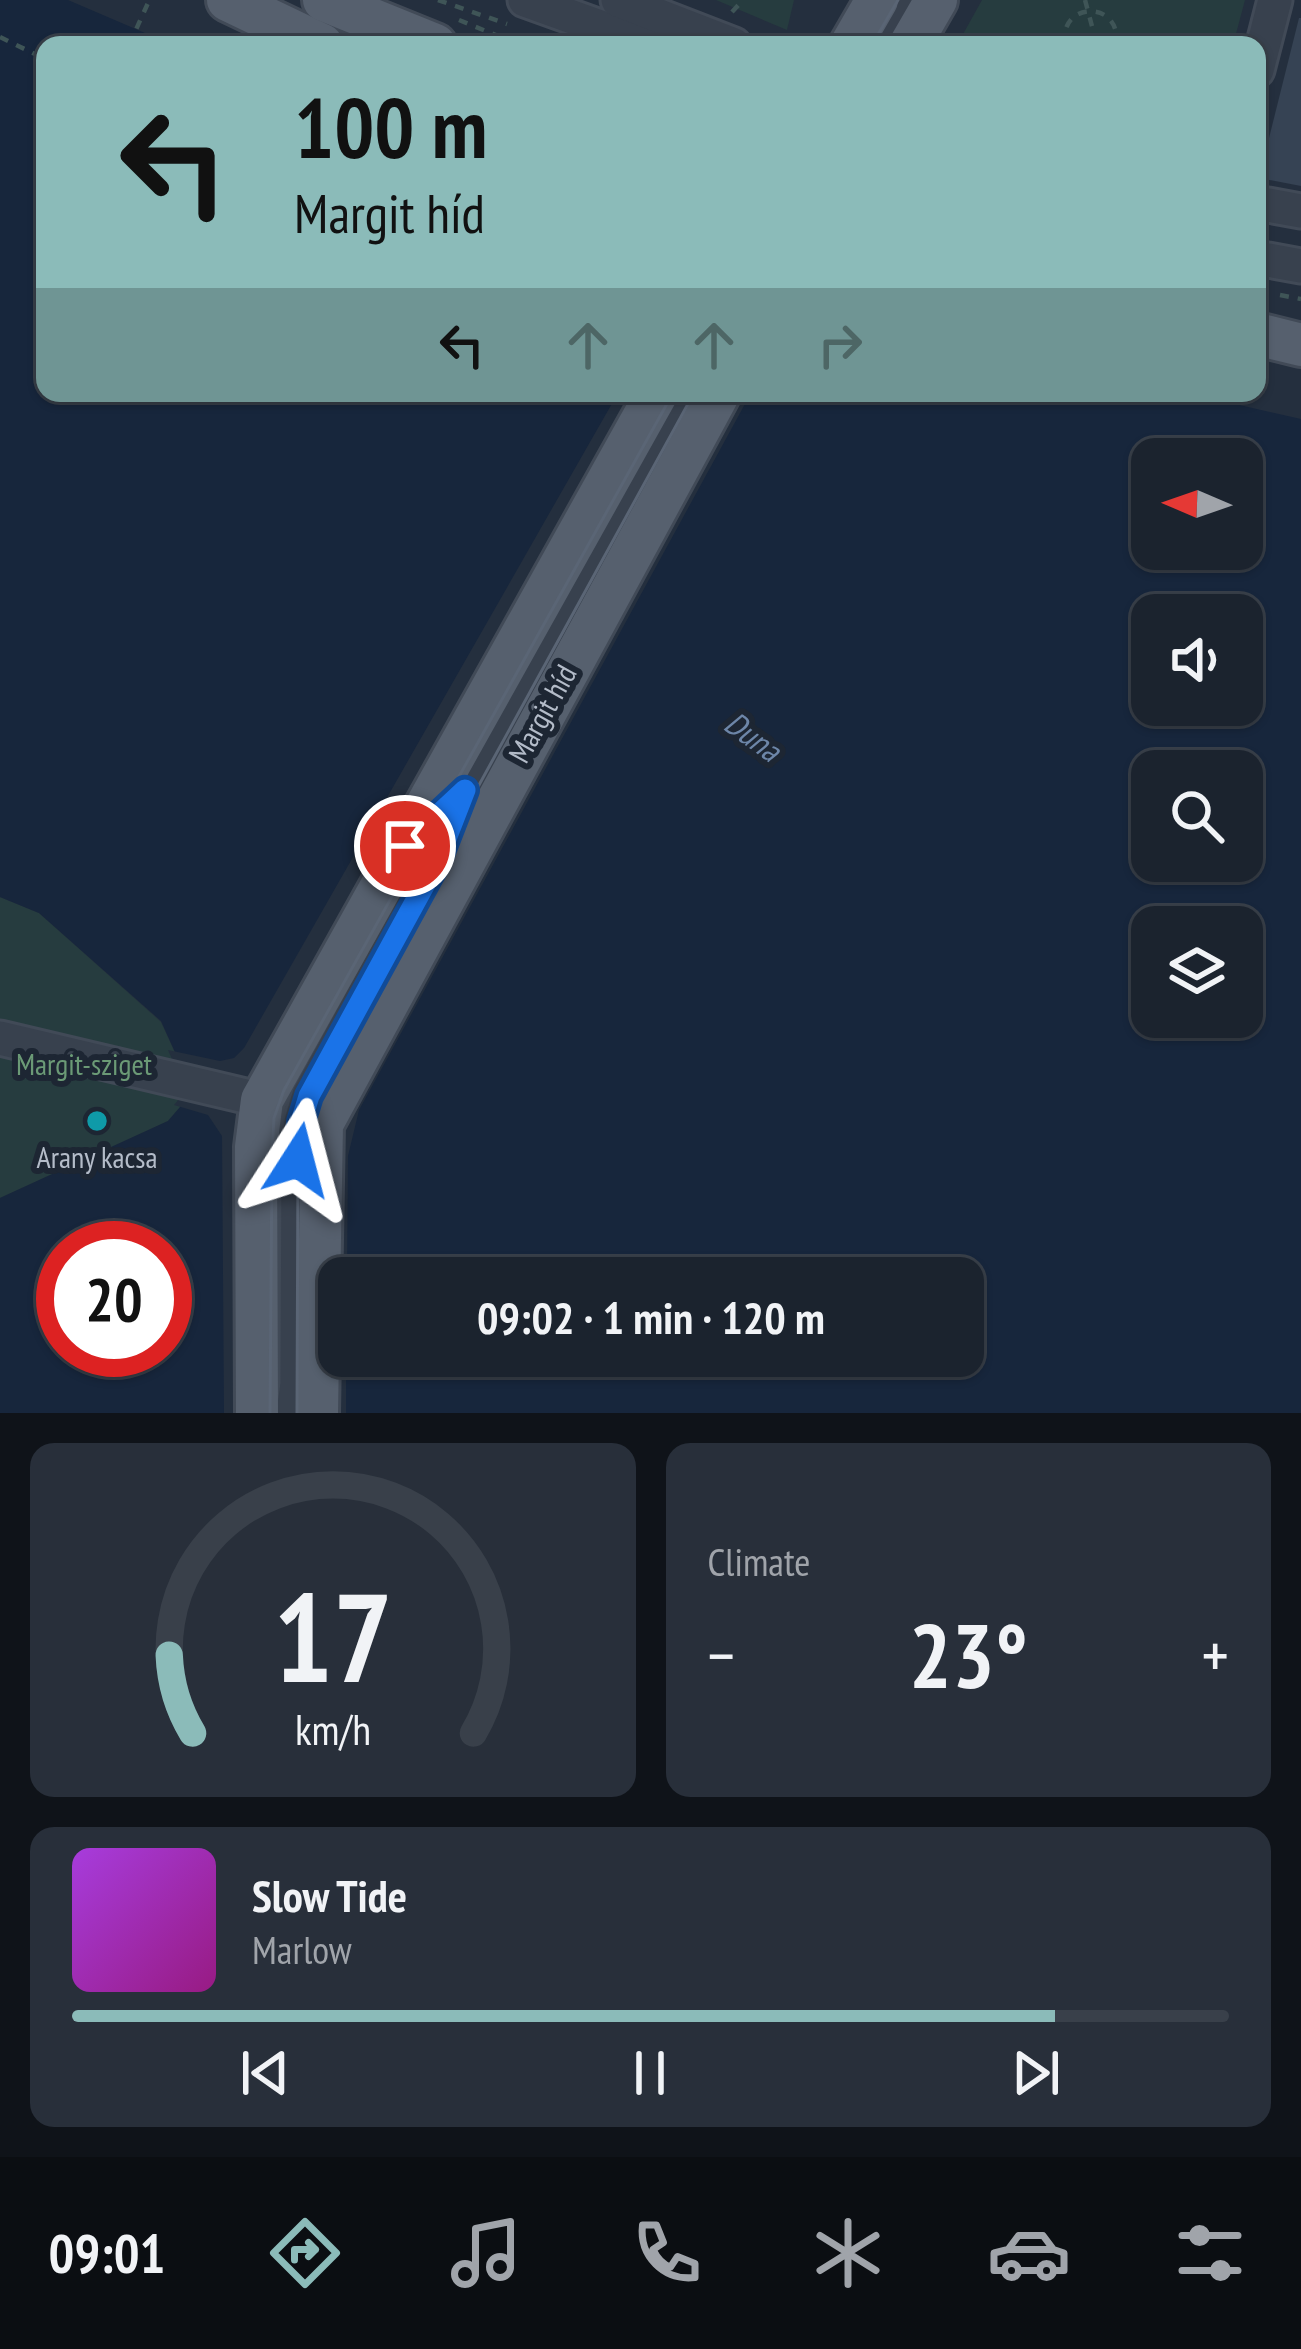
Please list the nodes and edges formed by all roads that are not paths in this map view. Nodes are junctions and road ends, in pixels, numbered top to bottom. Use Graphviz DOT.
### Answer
graph roads {
  1 [pos="228,0"];
  2 [pos="324,0"];
  3 [pos="618,0"];
  4 [pos="877,0"];
  5 [pos="906,0"];
  6 [pos="936,0"];
  7 [pos="1275,0"];
  8 [pos="519,13"];
  9 [pos="734,28"];
  10 [pos="441,30"];
  11 [pos="303,36"];
  12 [pos="613,36"];
  13 [pos="856,36"];
  14 [pos="885,36"];
  15 [pos="915,36"];
  16 [pos="1266,36"];
  17 [pos="1266,205"];
  18 [pos="1301,212"];
  19 [pos="1266,260"];
  20 [pos="1301,266"];
  21 [pos="1266,336"];
  22 [pos="1301,345"];
  23 [pos="1266,365"];
  24 [pos="1301,365"];
  25 [pos="652,402"];
  26 [pos="679,402"];
  27 [pos="713,402"];
  28 [pos="465,790"];
  29 [pos="405,846"];
  30 [pos="0,1038"];
  31 [pos="262,1100"];
  32 [pos="308,1406"];
  33 [pos="257,1413"];
  34 [pos="275,1413"];
  1 -- 11 [label="main road"];
  2 -- 10 [label="main road"];
  3 -- 9 [label="street"];
  4 -- 13 [label="main road"];
  5 -- 14 [label="street"];
  6 -- 15 [label="main road"];
  7 -- 16 [label="street"];
  8 -- 12 [label="street"];
  17 -- 18 [label="street"];
  19 -- 20 [label="street"];
  21 -- 22 [label="main road"];
  23 -- 24 [label="main road"];
  25 -- 29 [label="main road, Margit híd"];
  26 -- 28 [label="street, Margit híd"];
  27 -- 32 [label="main road, Margit híd"];
  28 -- 29 [label="street, Margit híd"];
  28 -- 32 [label="street, Margit híd"];
  28 -- 34 [label="street, Margit híd"];
  29 -- 31 [label="main road, Margit híd"];
  30 -- 31 [label="street"];
  31 -- 33 [label="main road, Margit híd"];
}
